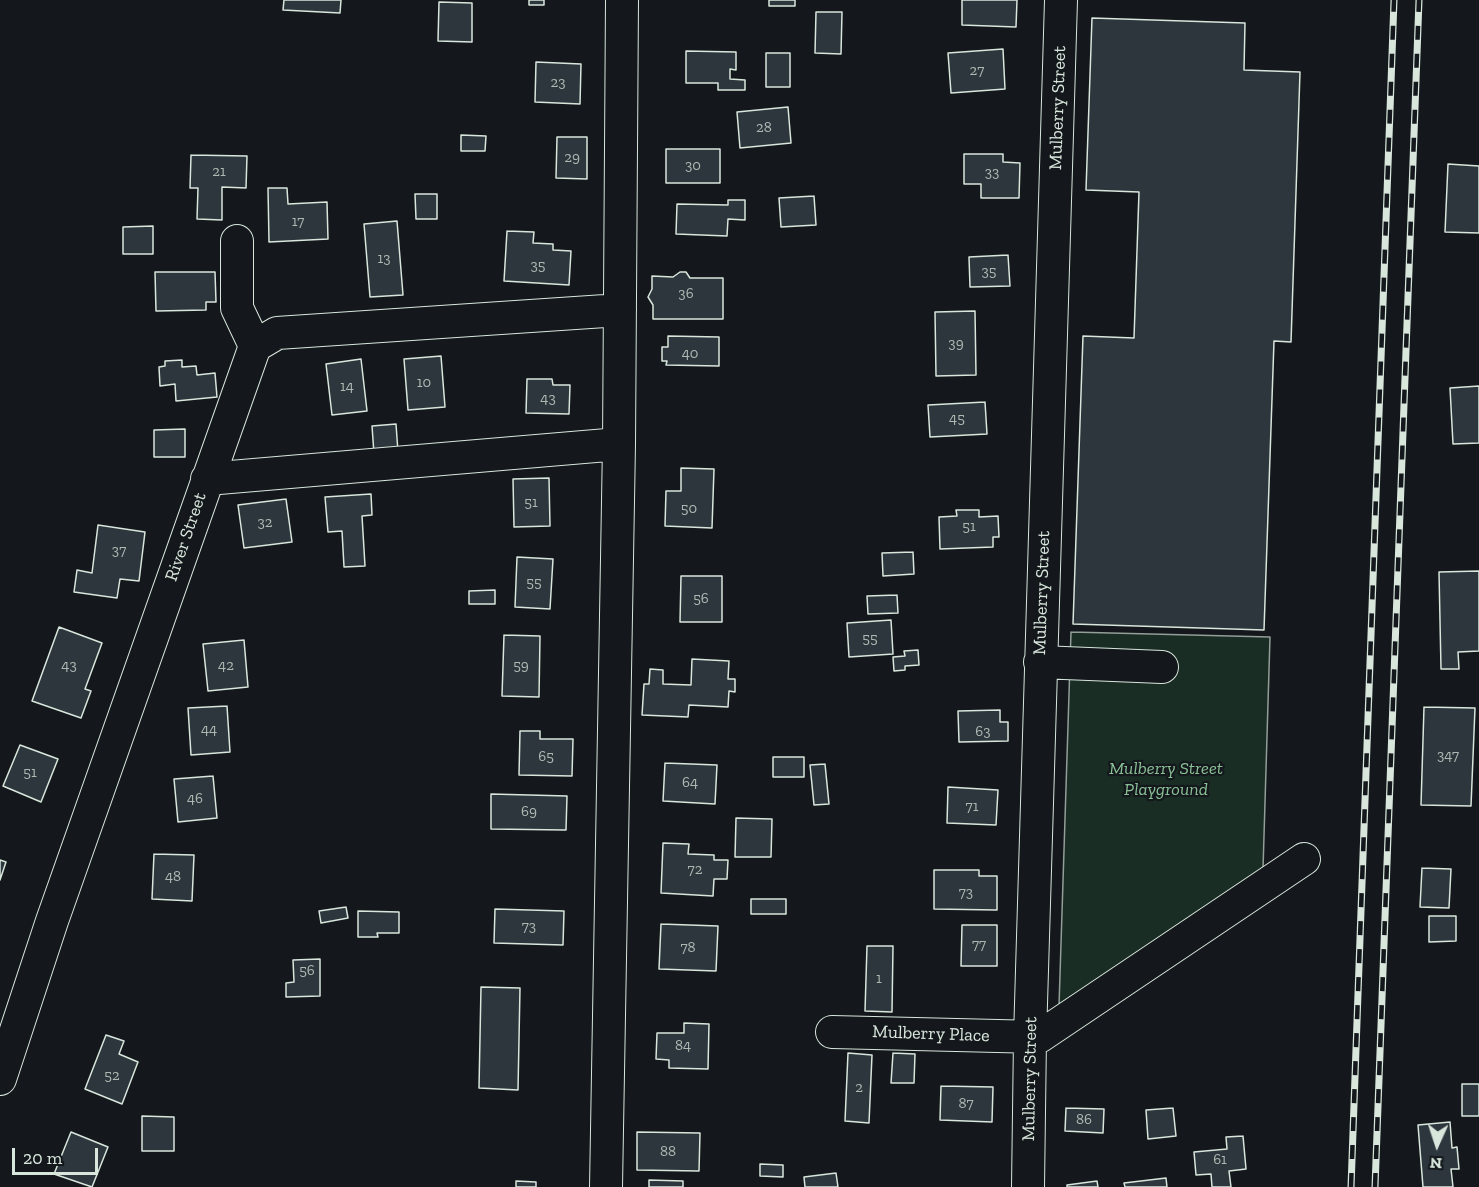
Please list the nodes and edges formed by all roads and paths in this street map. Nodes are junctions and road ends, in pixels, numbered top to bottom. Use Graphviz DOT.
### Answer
graph roads {
  1 [pos="622,0"];
  2 [pos="1061,0"];
  3 [pos="237,241"];
  4 [pos="620,310"];
  5 [pos="255,346"];
  6 [pos="619,444"];
  7 [pos="207,479"];
  8 [pos="1040,662"];
  9 [pos="1162,667"];
  10 [pos="1304,859"];
  11 [pos="832,1032"];
  12 [pos="1030,1037"];
  13 [pos="0,1079"];
  14 [pos="606,1187"];
  15 [pos="1028,1187"];
  1 -- 4 [label="street"];
  2 -- 8 [label="street, Mulberry Street"];
  3 -- 5 [label="street"];
  4 -- 5 [label="street"];
  4 -- 6 [label="street"];
  5 -- 7 [label="street, River Street"];
  6 -- 7 [label="street"];
  6 -- 14 [label="street"];
  7 -- 13 [label="street, River Street"];
  8 -- 9 [label="street"];
  8 -- 12 [label="street, Mulberry Street"];
  10 -- 12 [label="street"];
  11 -- 12 [label="street, Mulberry Place"];
  12 -- 15 [label="street, Mulberry Street"];
}
